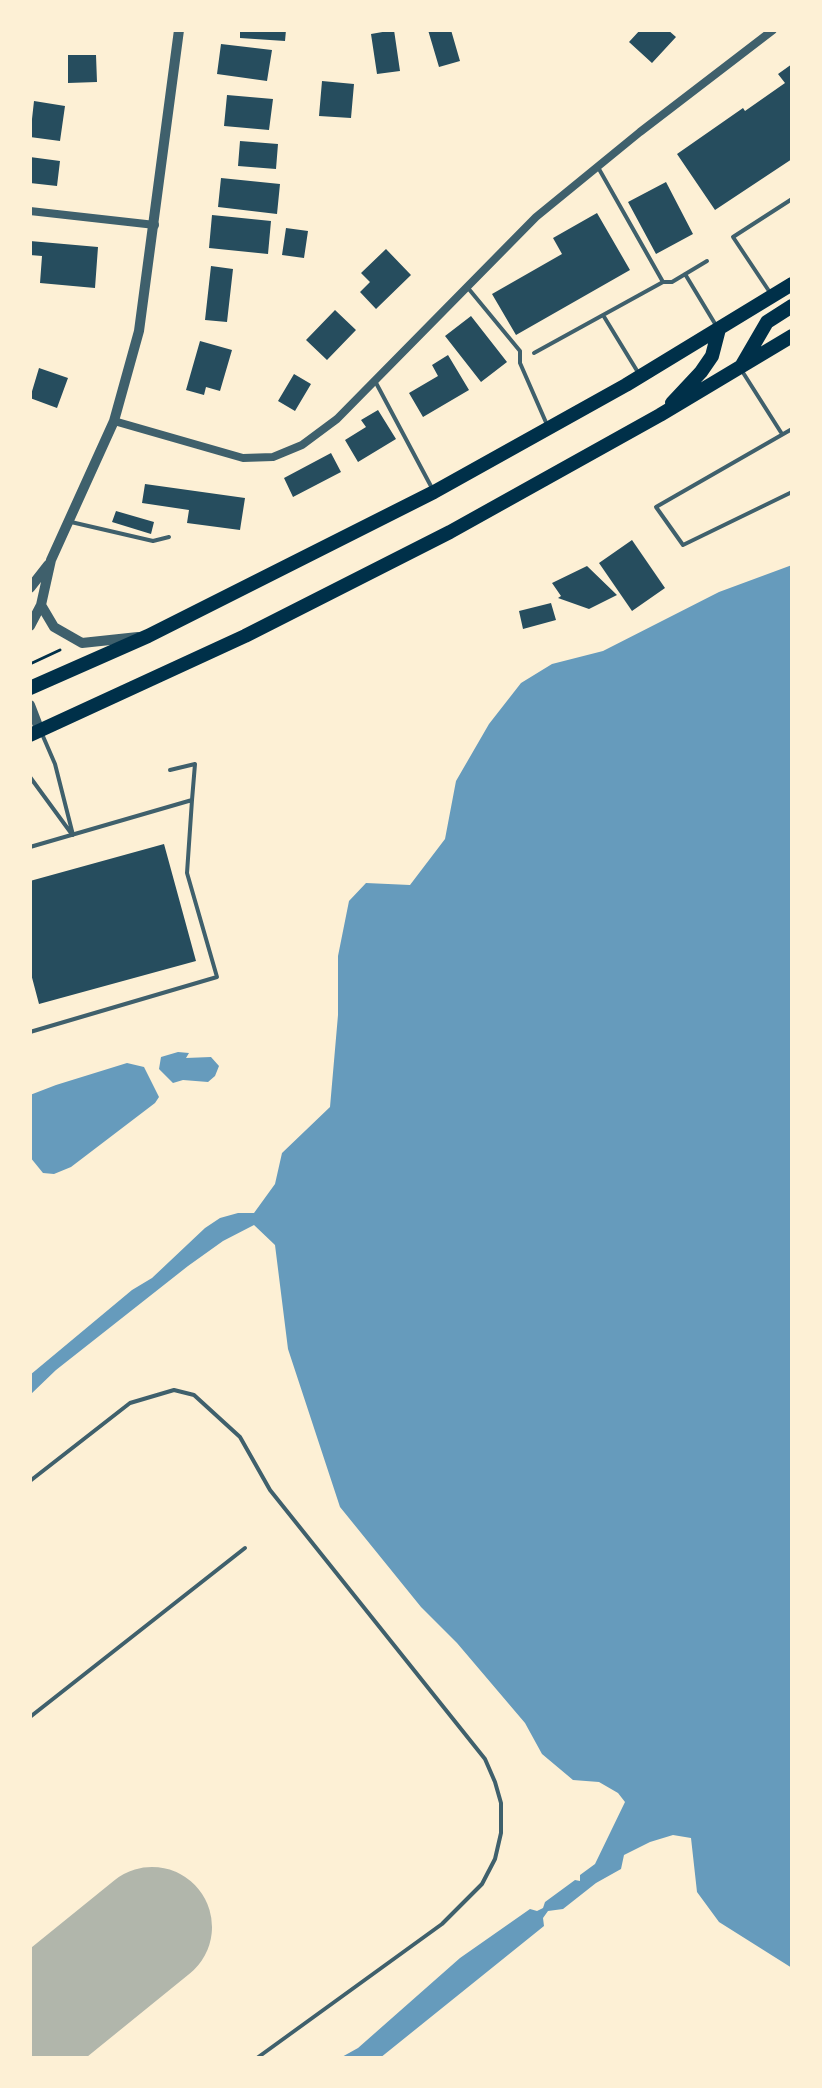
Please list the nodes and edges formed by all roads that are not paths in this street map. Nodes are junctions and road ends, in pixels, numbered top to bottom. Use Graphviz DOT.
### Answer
graph roads {
  1 [pos="179,30"];
  2 [pos="773,30"];
  3 [pos="597,167"];
  4 [pos="792,199"];
  5 [pos="30,211"];
  6 [pos="155,225"];
  7 [pos="707,261"];
  8 [pos="685,274"];
  9 [pos="663,282"];
  10 [pos="792,284"];
  11 [pos="468,287"];
  12 [pos="772,296"];
  13 [pos="792,306"];
  14 [pos="603,315"];
  15 [pos="719,329"];
  16 [pos="792,336"];
  17 [pos="534,353"];
  18 [pos="740,369"];
  19 [pos="640,376"];
  20 [pos="375,381"];
  21 [pos="660,415"];
  22 [pos="114,421"];
  23 [pos="549,429"];
  24 [pos="792,429"];
  25 [pos="783,434"];
  26 [pos="434,492"];
  27 [pos="792,492"];
  28 [pos="69,521"];
  29 [pos="169,537"];
  30 [pos="51,560"];
  31 [pos="30,588"];
  32 [pos="41,605"];
  33 [pos="30,626"];
  34 [pos="148,636"];
  35 [pos="30,688"];
  36 [pos="30,705"];
  37 [pos="35,733"];
  38 [pos="170,770"];
  39 [pos="30,777"];
  40 [pos="192,800"];
  41 [pos="73,835"];
  42 [pos="30,847"];
  43 [pos="30,1032"];
  44 [pos="30,1481"];
  45 [pos="245,1548"];
  46 [pos="30,1717"];
  47 [pos="257,2058"];
  1 -- 6 [label="street"];
  2 -- 3 [label="street"];
  3 -- 9 [label="lane"];
  3 -- 11 [label="street"];
  4 -- 12 [label="lane"];
  5 -- 6 [label="street"];
  6 -- 22 [label="street"];
  7 -- 8 [label="lane"];
  8 -- 9 [label="lane"];
  8 -- 15 [label="lane"];
  9 -- 14 [label="lane"];
  10 -- 12 [label="highway"];
  11 -- 20 [label="street"];
  11 -- 23 [label="lane"];
  12 -- 15 [label="highway"];
  13 -- 18 [label="highway"];
  14 -- 17 [label="lane"];
  14 -- 19 [label="lane"];
  15 -- 19 [label="highway"];
  15 -- 21 [label="highway"];
  16 -- 18 [label="highway"];
  18 -- 21 [label="highway"];
  18 -- 25 [label="lane"];
  19 -- 23 [label="highway"];
  20 -- 22 [label="street"];
  20 -- 26 [label="lane"];
  21 -- 37 [label="highway"];
  22 -- 28 [label="street"];
  23 -- 26 [label="highway"];
  24 -- 25 [label="lane"];
  25 -- 27 [label="lane"];
  26 -- 34 [label="highway"];
  28 -- 29 [label="lane"];
  28 -- 30 [label="street"];
  30 -- 31 [label="street"];
  30 -- 32 [label="street"];
  32 -- 33 [label="street"];
  32 -- 34 [label="street"];
  34 -- 35 [label="highway"];
  36 -- 37 [label="street"];
  37 -- 41 [label="lane"];
  38 -- 40 [label="lane"];
  39 -- 41 [label="lane"];
  40 -- 41 [label="lane"];
  40 -- 43 [label="lane"];
  41 -- 42 [label="lane"];
  44 -- 47 [label="lane"];
  45 -- 46 [label="lane"];
}
